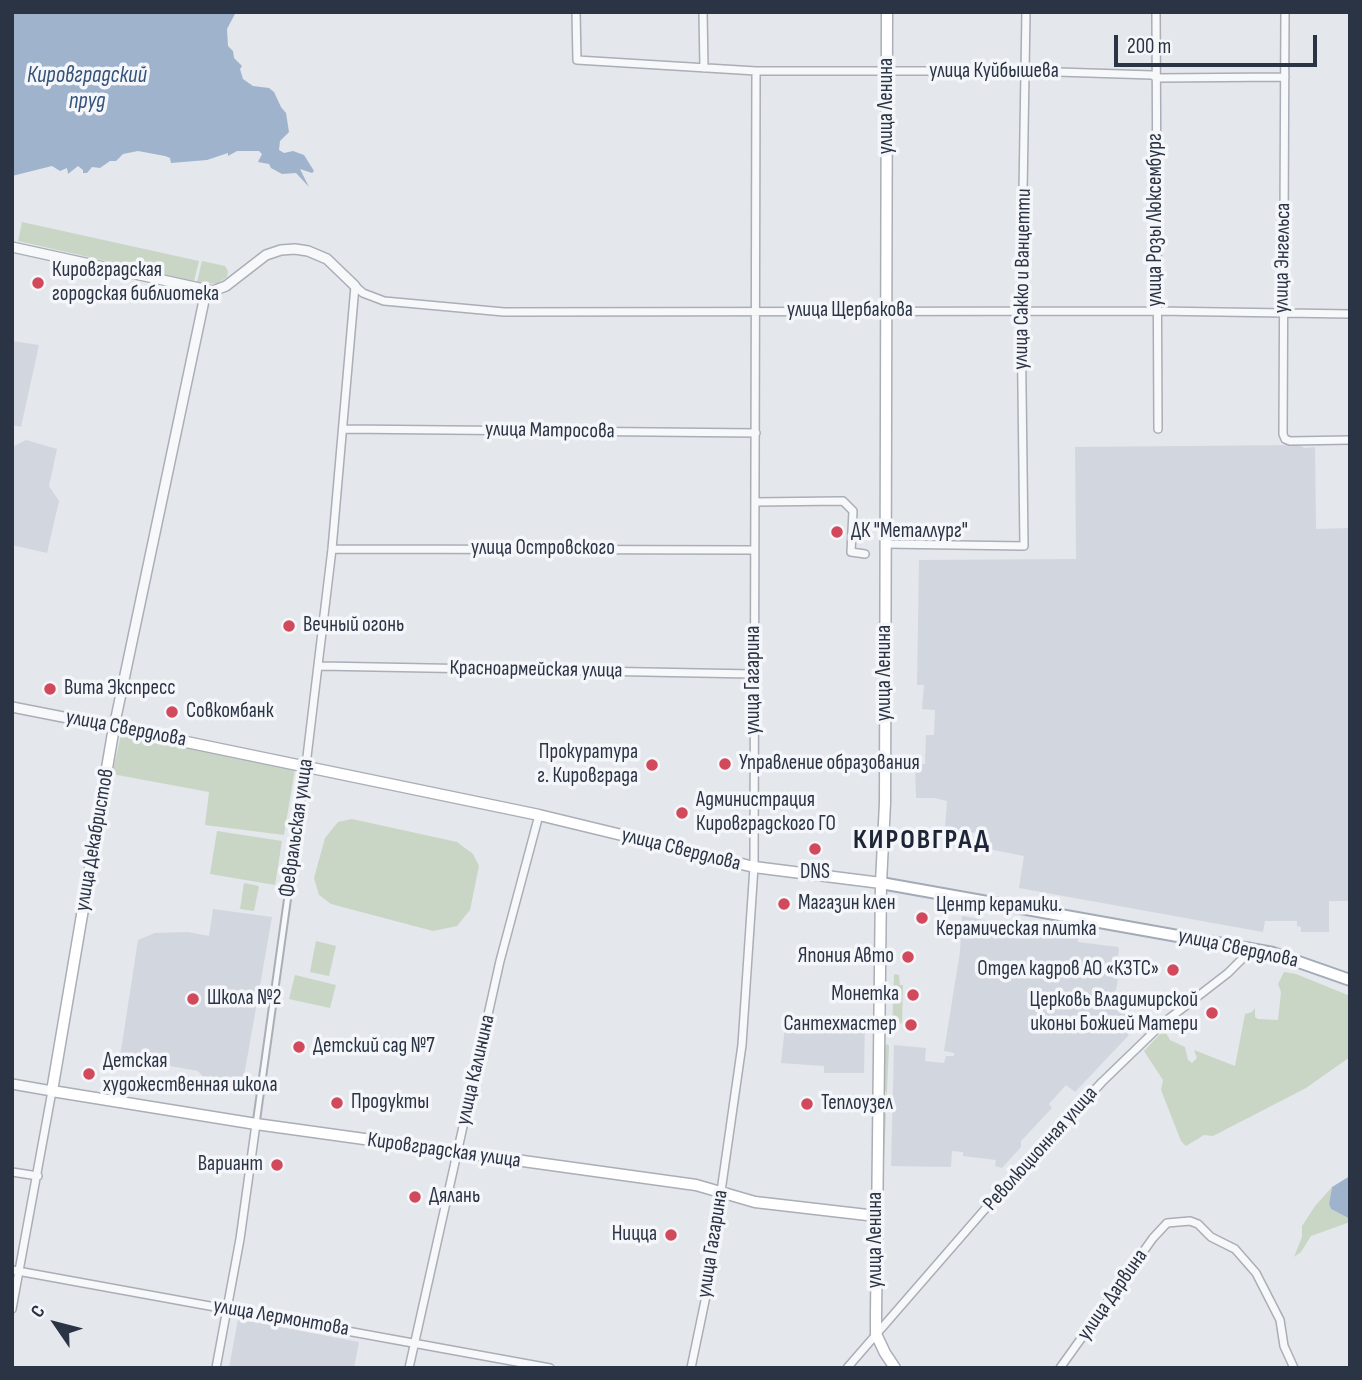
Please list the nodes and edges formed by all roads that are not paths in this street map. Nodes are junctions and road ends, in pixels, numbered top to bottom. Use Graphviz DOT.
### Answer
graph roads {
  1 [pos="576,12"];
  2 [pos="703,12"];
  3 [pos="887,12"];
  4 [pos="1026,12"];
  5 [pos="1156,12"];
  6 [pos="1285,12"];
  7 [pos="704,68"];
  8 [pos="756,71"];
  9 [pos="1026,71"];
  10 [pos="887,72"];
  11 [pos="1285,77"];
  12 [pos="1157,78"];
  13 [pos="12,247"];
  14 [pos="355,286"];
  15 [pos="206,291"];
  16 [pos="757,311"];
  17 [pos="1156,311"];
  18 [pos="887,312"];
  19 [pos="1021,312"];
  20 [pos="1283,313"];
  21 [pos="1350,314"];
  22 [pos="344,429"];
  23 [pos="1158,429"];
  24 [pos="755,433"];
  25 [pos="1350,440"];
  26 [pos="755,502"];
  27 [pos="886,544"];
  28 [pos="332,549"];
  29 [pos="754,550"];
  30 [pos="864,554"];
  31 [pos="320,666"];
  32 [pos="753,674"];
  33 [pos="12,707"];
  34 [pos="114,727"];
  35 [pos="306,765"];
  36 [pos="539,815"];
  37 [pos="754,867"];
  38 [pos="881,883"];
  39 [pos="1253,949"];
  40 [pos="1350,980"];
  41 [pos="12,1084"];
  42 [pos="52,1091"];
  43 [pos="256,1124"];
  44 [pos="457,1153"];
  45 [pos="12,1172"];
  46 [pos="38,1175"];
  47 [pos="721,1194"];
  48 [pos="876,1216"];
  49 [pos="16,1270"];
  50 [pos="227,1308"];
  51 [pos="12,1309"];
  52 [pos="876,1334"];
  53 [pos="413,1342"];
  54 [pos="216,1368"];
  55 [pos="409,1368"];
  56 [pos="550,1368"];
  57 [pos="691,1368"];
  58 [pos="847,1368"];
  59 [pos="895,1368"];
  60 [pos="1060,1368"];
  61 [pos="1294,1368"];
  1 -- 7 [label="street, улица Куйбышева"];
  2 -- 7 [label="street"];
  3 -- 10 [label="main road, улица Ленина"];
  4 -- 9 [label="street, улица Сакко и Ванцетти"];
  5 -- 12 [label="street, улица Розы Люксембург"];
  6 -- 11 [label="street, улица Энгельса"];
  7 -- 8 [label="street, улица Куйбышева"];
  8 -- 10 [label="street, улица Куйбышева"];
  8 -- 16 [label="street, улица Гагарина"];
  9 -- 10 [label="street, улица Куйбышева"];
  9 -- 12 [label="street, улица Куйбышева"];
  9 -- 19 [label="street, улица Сакко и Ванцетти"];
  10 -- 18 [label="main road, улица Ленина"];
  11 -- 12 [label="street, улица Куйбышева"];
  11 -- 20 [label="street, улица Энгельса"];
  12 -- 17 [label="street, улица Розы Люксембург"];
  13 -- 15 [label="street"];
  14 -- 15 [label="street"];
  14 -- 16 [label="street, улица Щербакова"];
  14 -- 22 [label="street, Февральская улица"];
  15 -- 34 [label="street, улица Декабристов"];
  16 -- 18 [label="street, улица Щербакова"];
  16 -- 24 [label="street, улица Гагарина"];
  17 -- 19 [label="street, улица Щербакова"];
  17 -- 20 [label="street, улица Щербакова"];
  17 -- 23 [label="street, улица Розы Люксембург"];
  18 -- 19 [label="street, улица Щербакова"];
  18 -- 27 [label="main road, улица Ленина"];
  19 -- 27 [label="street, улица Сакко и Ванцетти"];
  20 -- 21 [label="street, улица Щербакова"];
  20 -- 25 [label="street, улица Энгельса"];
  22 -- 24 [label="street, улица Матросова"];
  22 -- 28 [label="street, Февральская улица"];
  24 -- 26 [label="street, улица Гагарина"];
  26 -- 29 [label="street, улица Гагарина"];
  26 -- 30 [label="street"];
  27 -- 38 [label="main road, улица Ленина"];
  28 -- 29 [label="street, улица Островского"];
  28 -- 31 [label="street, Февральская улица"];
  29 -- 32 [label="street, улица Гагарина"];
  31 -- 32 [label="street, Красноармейская улица"];
  31 -- 35 [label="street, Февральская улица"];
  32 -- 37 [label="street, улица Гагарина"];
  33 -- 34 [label="street, улица Свердлова"];
  34 -- 35 [label="main road, улица Свердлова"];
  34 -- 42 [label="main road, улица Декабристов"];
  35 -- 36 [label="main road, улица Свердлова"];
  35 -- 43 [label="street, Февральская улица"];
  36 -- 37 [label="main road, улица Свердлова"];
  36 -- 44 [label="street, улица Калинина"];
  37 -- 38 [label="main road, улица Свердлова"];
  37 -- 47 [label="street, улица Гагарина"];
  38 -- 39 [label="main road, улица Свердлова"];
  38 -- 48 [label="main road, улица Ленина"];
  39 -- 40 [label="main road, улица Свердлова"];
  39 -- 52 [label="street, Революционная улица"];
  41 -- 42 [label="street, Кировградская улица"];
  42 -- 43 [label="main road, Кировградская улица"];
  42 -- 46 [label="street, улица Декабристов"];
  43 -- 44 [label="main road, Кировградская улица"];
  43 -- 50 [label="street, Февральская улица"];
  44 -- 47 [label="main road, Кировградская улица"];
  44 -- 53 [label="street, улица Калинина"];
  45 -- 46 [label="street"];
  46 -- 49 [label="street, улица Декабристов"];
  47 -- 48 [label="main road, Кировградская улица"];
  47 -- 57 [label="street, улица Гагарина"];
  48 -- 52 [label="main road, улица Ленина"];
  49 -- 50 [label="street, улица Лермонтова"];
  49 -- 51 [label="street, улица Декабристов"];
  50 -- 53 [label="street, улица Лермонтова"];
  50 -- 54 [label="street, Февральская улица"];
  52 -- 58 [label="street, Революционная улица"];
  52 -- 59 [label="main road"];
  53 -- 55 [label="street, улица Калинина"];
  53 -- 56 [label="street, улица Лермонтова"];
  60 -- 61 [label="street, улица Дарвина"];
}
